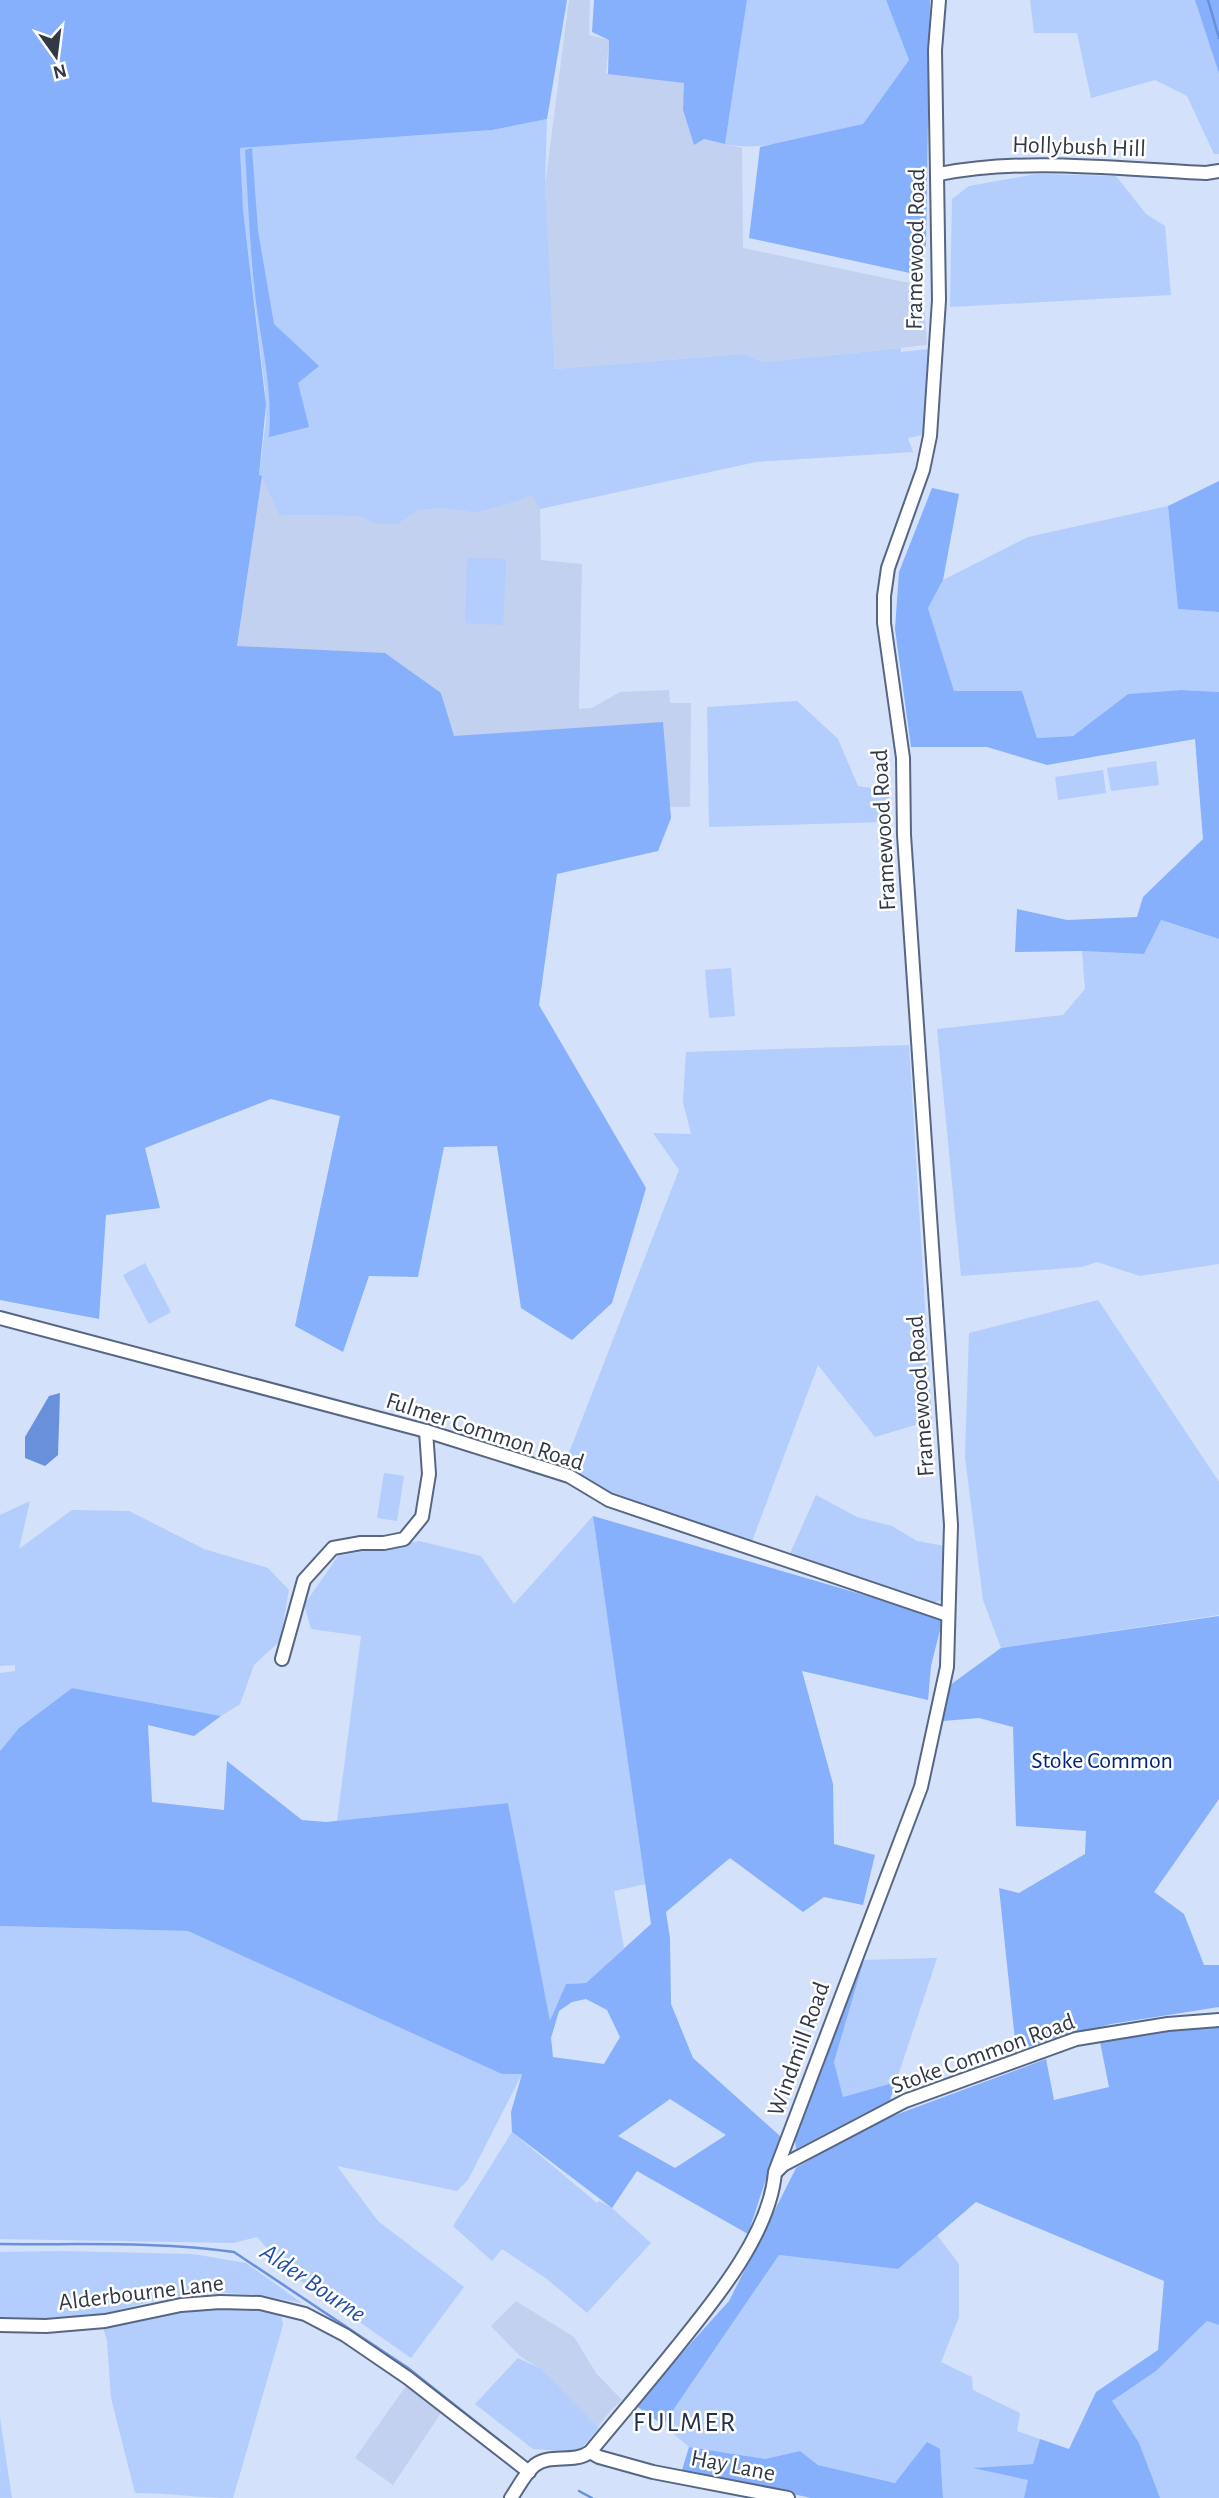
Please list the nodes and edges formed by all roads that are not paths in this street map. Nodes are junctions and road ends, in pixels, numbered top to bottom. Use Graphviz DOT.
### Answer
graph roads {
  1 [pos="939,0"];
  2 [pos="1219,171"];
  3 [pos="939,174"];
  4 [pos="0,1318"];
  5 [pos="426,1431"];
  6 [pos="948,1615"];
  7 [pos="282,1659"];
  8 [pos="1219,2020"];
  9 [pos="775,2172"];
  10 [pos="0,2325"];
  11 [pos="590,2452"];
  12 [pos="529,2472"];
  13 [pos="511,2498"];
  14 [pos="788,2498"];
  1 -- 3 [label="street, Framewood Road"];
  2 -- 3 [label="street, Hollybush Hill"];
  3 -- 6 [label="street, Framewood Road"];
  4 -- 5 [label="street, Fulmer Common Road"];
  5 -- 6 [label="street, Fulmer Common Road"];
  5 -- 7 [label="street"];
  6 -- 9 [label="street, Windmill Road"];
  8 -- 9 [label="street, Stoke Common Road"];
  9 -- 11 [label="street, Windmill Road"];
  10 -- 12 [label="street, Alderbourne Lane"];
  11 -- 12 [label="street"];
  11 -- 14 [label="street, Hay Lane"];
  12 -- 13 [label="street"];
}
